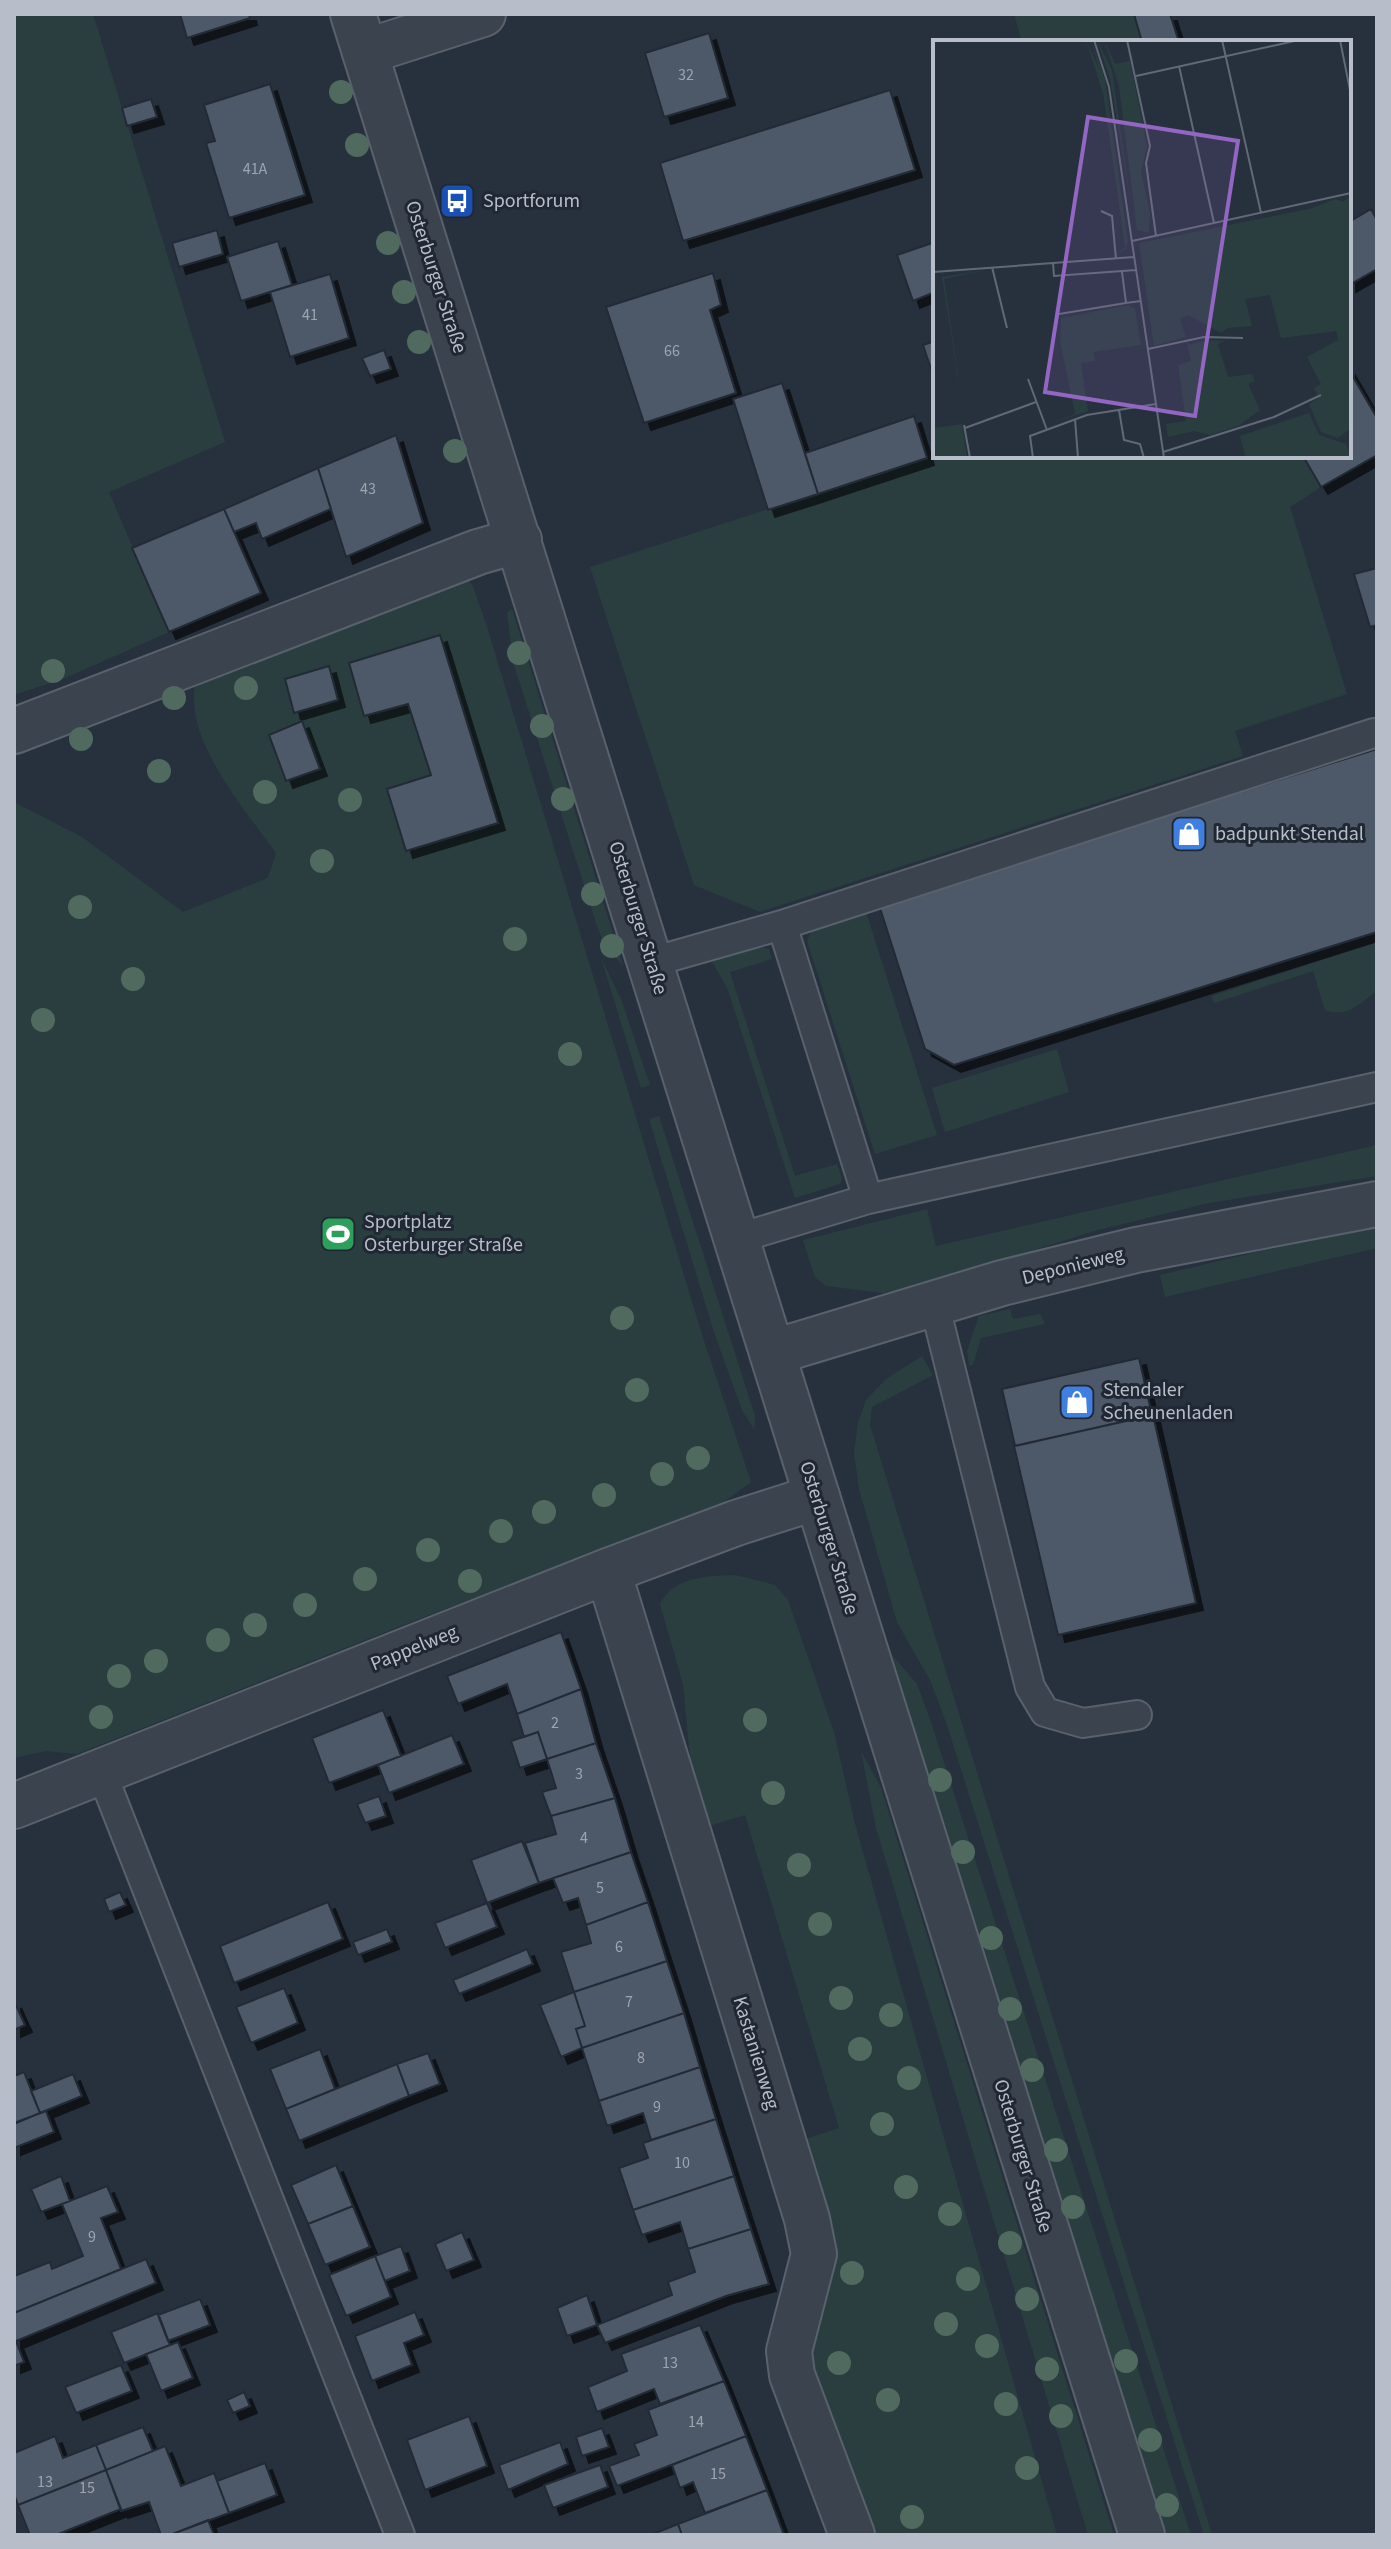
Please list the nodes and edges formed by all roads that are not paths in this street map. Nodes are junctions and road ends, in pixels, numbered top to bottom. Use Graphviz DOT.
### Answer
graph roads {
  1 [pos="483,14"];
  2 [pos="359,33"];
  3 [pos="519,540"];
  4 [pos="14,731"];
  5 [pos="1374,733"];
  6 [pos="782,925"];
  7 [pos="652,962"];
  8 [pos="1377,1087"];
  9 [pos="868,1199"];
  10 [pos="1377,1204"];
  11 [pos="739,1238"];
  12 [pos="934,1303"];
  13 [pos="774,1352"];
  14 [pos="817,1497"];
  15 [pos="608,1571"];
  16 [pos="1137,1715"];
  17 [pos="101,1771"];
  18 [pos="14,1806"];
  19 [pos="400,2535"];
  20 [pos="852,2535"];
  21 [pos="1142,2535"];
  1 -- 2 [label="street"];
  2 -- 3 [label="street, Osterburger Straße"];
  3 -- 4 [label="street"];
  3 -- 7 [label="street, Osterburger Straße"];
  5 -- 6 [label="lane"];
  6 -- 7 [label="lane"];
  6 -- 9 [label="lane"];
  7 -- 11 [label="street, Osterburger Straße"];
  8 -- 9 [label="lane"];
  9 -- 11 [label="lane"];
  10 -- 12 [label="street, Deponieweg"];
  11 -- 13 [label="street, Osterburger Straße"];
  12 -- 13 [label="street, Deponieweg"];
  12 -- 16 [label="lane"];
  13 -- 14 [label="street, Osterburger Straße"];
  14 -- 15 [label="street, Pappelweg"];
  14 -- 21 [label="street, Osterburger Straße"];
  15 -- 17 [label="street, Pappelweg"];
  15 -- 20 [label="street, Kastanienweg"];
  17 -- 18 [label="street, Pappelweg"];
  17 -- 19 [label="lane"];
}
